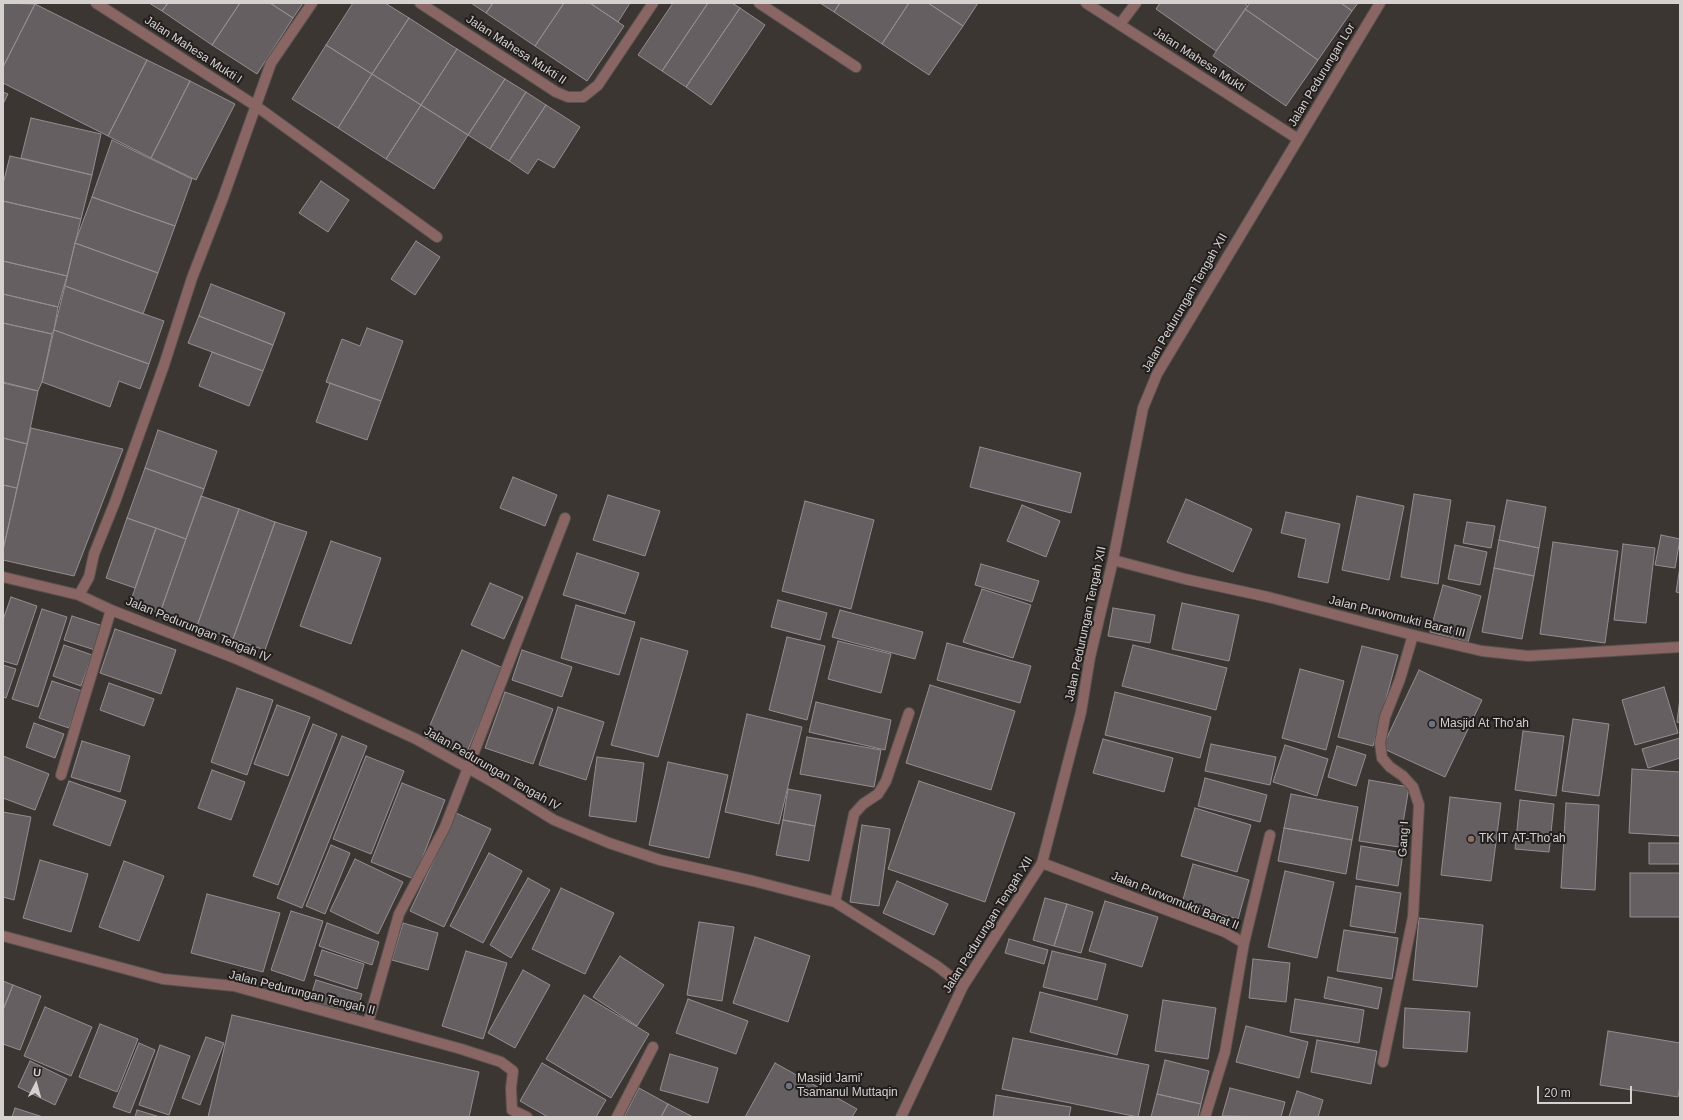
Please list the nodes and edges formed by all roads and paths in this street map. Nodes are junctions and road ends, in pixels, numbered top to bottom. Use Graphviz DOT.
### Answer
graph roads {
  1 [pos="96,3"];
  2 [pos="312,3"];
  3 [pos="420,3"];
  4 [pos="653,3"];
  5 [pos="760,3"];
  6 [pos="1086,3"];
  7 [pos="1136,3"];
  8 [pos="1380,3"];
  9 [pos="1120,24"];
  10 [pos="856,67"];
  11 [pos="256,106"];
  12 [pos="1298,139"];
  13 [pos="437,237"];
  14 [pos="565,518"];
  15 [pos="1114,560"];
  16 [pos="3,577"];
  17 [pos="78,595"];
  18 [pos="111,610"];
  19 [pos="1413,635"];
  20 [pos="1680,647"];
  21 [pos="909,713"];
  22 [pos="467,768"];
  23 [pos="61,775"];
  24 [pos="1270,836"];
  25 [pos="1042,863"];
  26 [pos="835,902"];
  27 [pos="3,936"];
  28 [pos="1244,943"];
  29 [pos="963,986"];
  30 [pos="368,1023"];
  31 [pos="652,1047"];
  32 [pos="1383,1062"];
  33 [pos="527,1117"];
  34 [pos="618,1117"];
  35 [pos="901,1117"];
  36 [pos="1205,1117"];
  1 -- 11 [label="street, Jalan Mahesa Mukti I"];
  2 -- 11 [label="street"];
  3 -- 4 [label="street, Jalan Mahesa Mukti II"];
  5 -- 10 [label="street"];
  6 -- 9 [label="street, Jalan Mahesa Mukti"];
  7 -- 9 [label="street"];
  8 -- 12 [label="street, Jalan Pedurungan Lor"];
  9 -- 12 [label="street, Jalan Mahesa Mukti"];
  11 -- 13 [label="street, Jalan Mahesa Mukti I"];
  11 -- 17 [label="street"];
  12 -- 15 [label="street, Jalan Pedurungan Tengah XII"];
  14 -- 22 [label="street"];
  15 -- 19 [label="street, Jalan Purwomukti Barat III"];
  15 -- 25 [label="street, Jalan Pedurungan Tengah XII"];
  16 -- 17 [label="street, Jalan Pedurungan Tengah IV"];
  17 -- 18 [label="street, Jalan Pedurungan Tengah IV"];
  18 -- 22 [label="street, Jalan Pedurungan Tengah IV"];
  18 -- 23 [label="street"];
  19 -- 20 [label="street, Jalan Purwomukti Barat III"];
  19 -- 32 [label="street, Gang I"];
  21 -- 26 [label="street"];
  22 -- 26 [label="street, Jalan Pedurungan Tengah IV"];
  22 -- 30 [label="street"];
  24 -- 28 [label="street"];
  25 -- 28 [label="street, Jalan Purwomukti Barat II"];
  25 -- 29 [label="street, Jalan Pedurungan Tengah XII"];
  26 -- 29 [label="street, Jalan Pedurungan Tengah IV"];
  27 -- 30 [label="street, Jalan Pedurungan Tengah II"];
  28 -- 36 [label="street, Jalan Purwomukti Barat II"];
  29 -- 35 [label="street, Jalan Pedurungan Tengah XII"];
  30 -- 33 [label="street, Jalan Pedurungan Tengah II"];
  31 -- 34 [label="street"];
}
